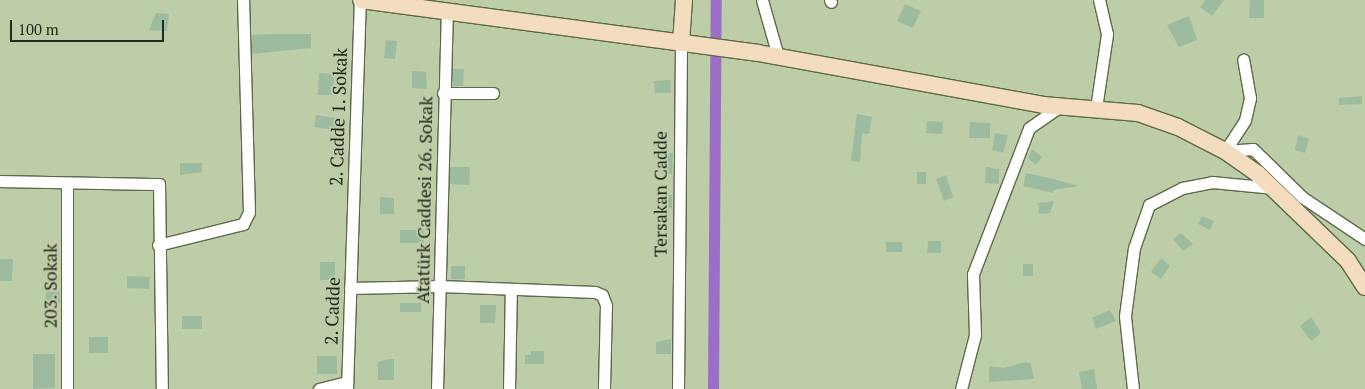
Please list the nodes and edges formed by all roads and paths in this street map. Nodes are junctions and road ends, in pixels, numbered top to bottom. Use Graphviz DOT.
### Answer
graph roads {
  1 [pos="243,0"];
  2 [pos="360,0"];
  3 [pos="684,0"];
  4 [pos="762,0"];
  5 [pos="1099,0"];
  6 [pos="447,12"];
  7 [pos="681,43"];
  8 [pos="778,56"];
  9 [pos="1244,60"];
  10 [pos="443,93"];
  11 [pos="493,93"];
  12 [pos="1062,105"];
  13 [pos="1096,108"];
  14 [pos="1225,151"];
  15 [pos="0,181"];
  16 [pos="67,183"];
  17 [pos="1274,188"];
  18 [pos="352,235"];
  19 [pos="1365,239"];
  20 [pos="158,245"];
  21 [pos="440,286"];
  22 [pos="1365,287"];
  23 [pos="350,288"];
  24 [pos="511,289"];
  25 [pos="347,386"];
  26 [pos="67,389"];
  27 [pos="162,389"];
  28 [pos="319,389"];
  29 [pos="438,389"];
  30 [pos="508,389"];
  31 [pos="604,389"];
  32 [pos="678,389"];
  33 [pos="962,389"];
  34 [pos="1133,389"];
  1 -- 20 [label="street"];
  2 -- 6 [label="main road"];
  2 -- 18 [label="street, 2. Cadde 1. Sokak"];
  3 -- 7 [label="main road, Tersakan Cadde"];
  4 -- 8 [label="street"];
  5 -- 13 [label="street"];
  6 -- 7 [label="main road"];
  6 -- 10 [label="street, Atatürk Caddesi 26. Sokak"];
  7 -- 8 [label="main road"];
  7 -- 32 [label="street, Tersakan Cadde"];
  8 -- 12 [label="main road"];
  9 -- 14 [label="street"];
  10 -- 11 [label="street"];
  10 -- 21 [label="street, Atatürk Caddesi 26. Sokak"];
  12 -- 13 [label="main road"];
  12 -- 33 [label="street"];
  13 -- 14 [label="main road"];
  14 -- 17 [label="main road"];
  14 -- 19 [label="street"];
  15 -- 16 [label="street"];
  16 -- 20 [label="street"];
  16 -- 26 [label="street, 203. Sokak"];
  17 -- 22 [label="main road"];
  17 -- 34 [label="street"];
  18 -- 23 [label="street, 2. Cadde"];
  20 -- 27 [label="street"];
  21 -- 23 [label="street"];
  21 -- 24 [label="street"];
  21 -- 29 [label="street, Atatürk Caddesi 26. Sokak"];
  23 -- 25 [label="street, 2. Cadde"];
  24 -- 30 [label="street"];
  24 -- 31 [label="street"];
  25 -- 28 [label="street"];
}
